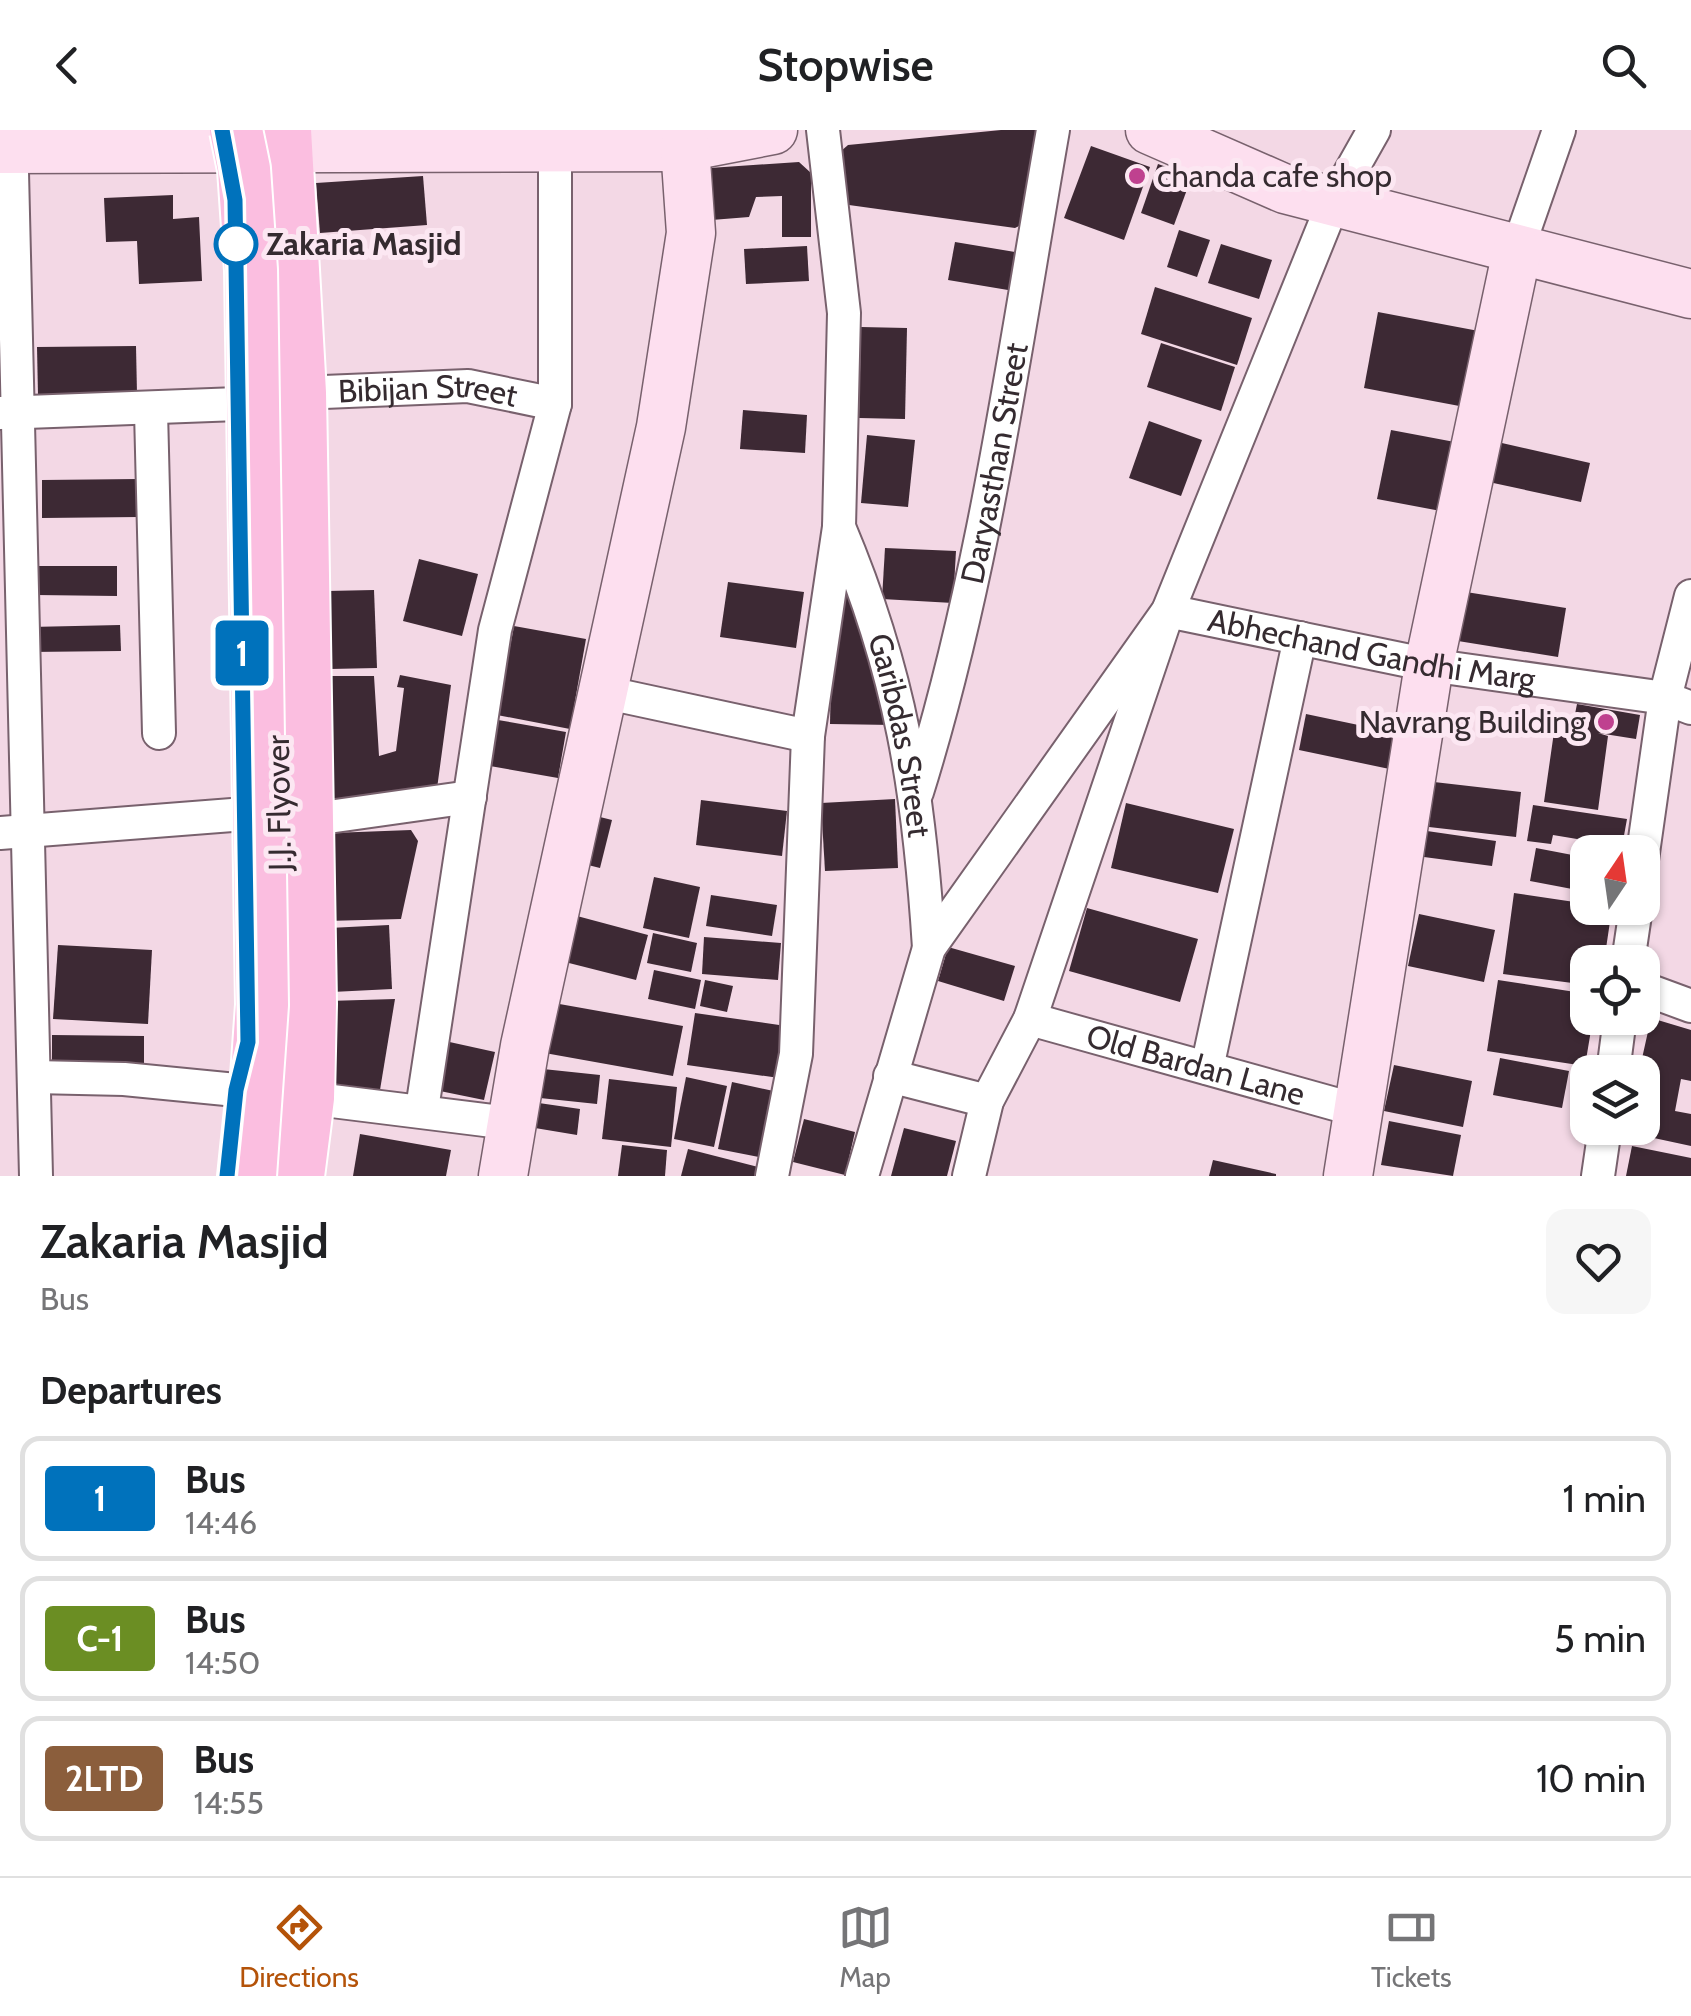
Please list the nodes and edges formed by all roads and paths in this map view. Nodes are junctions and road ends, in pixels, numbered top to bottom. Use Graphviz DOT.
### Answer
graph roads {
  1 [pos="773,130"];
  2 [pos="823,130"];
  3 [pos="1053,130"];
  4 [pos="1151,130"];
  5 [pos="1374,130"];
  6 [pos="1558,130"];
  7 [pos="252,136"];
  8 [pos="685,138"];
  9 [pos="424,140"];
  10 [pos="7,142"];
  11 [pos="555,146"];
  12 [pos="1334,201"];
  13 [pos="1517,252"];
  14 [pos="1691,294"];
  15 [pos="300,393"];
  16 [pos="238,404"];
  17 [pos="554,404"];
  18 [pos="152,411"];
  19 [pos="9,412"];
  20 [pos="838,527"];
  21 [pos="1691,596"];
  22 [pos="1168,611"];
  23 [pos="1300,638"];
  24 [pos="1429,665"];
  25 [pos="603,692"];
  26 [pos="948,694"];
  27 [pos="898,698"];
  28 [pos="1678,703"];
  29 [pos="160,732"];
  30 [pos="808,736"];
  31 [pos="917,792"];
  32 [pos="470,797"];
  33 [pos="245,814"];
  34 [pos="307,820"];
  35 [pos="13,832"];
  36 [pos="1648,835"];
  37 [pos="929,948"];
  38 [pos="1660,995"];
  39 [pos="1691,1006"];
  40 [pos="1030,1020"];
  41 [pos="16,1041"];
  42 [pos="1207,1068"];
  43 [pos="890,1076"];
  44 [pos="34,1078"];
  45 [pos="236,1090"];
  46 [pos="308,1098"];
  47 [pos="987,1101"];
  48 [pos="422,1109"];
  49 [pos="1360,1111"];
  50 [pos="509,1123"];
  51 [pos="1603,1145"];
  52 [pos="36,1176"];
  53 [pos="227,1176"];
  54 [pos="250,1176"];
  55 [pos="270,1176"];
  56 [pos="298,1176"];
  57 [pos="504,1176"];
  58 [pos="772,1176"];
  59 [pos="862,1176"];
  60 [pos="968,1176"];
  61 [pos="1348,1176"];
  62 [pos="1598,1176"];
  1 -- 8 [label="street"];
  2 -- 20 [label="street"];
  3 -- 26 [label="street, Daryasthan Street"];
  4 -- 12 [label="street"];
  5 -- 12 [label="street"];
  6 -- 13 [label="street"];
  7 -- 9 [label="street"];
  7 -- 10 [label="street"];
  7 -- 15 [label="main road"];
  7 -- 16 [label="main road"];
  7 -- 54 [label="main road, bridge"];
  7 -- 55 [label="main road, J.J. Flyover"];
  8 -- 11 [label="street"];
  8 -- 25 [label="street"];
  9 -- 11 [label="street"];
  10 -- 19 [label="street"];
  11 -- 17 [label="street"];
  12 -- 13 [label="street"];
  12 -- 22 [label="street"];
  13 -- 14 [label="street"];
  13 -- 24 [label="street"];
  15 -- 17 [label="street, Bibijan Street"];
  15 -- 34 [label="main road"];
  16 -- 18 [label="street"];
  16 -- 33 [label="main road"];
  17 -- 32 [label="street"];
  18 -- 19 [label="street"];
  18 -- 29 [label="street"];
  19 -- 35 [label="street"];
  20 -- 27 [label="street, Garibdas Street"];
  20 -- 30 [label="street"];
  21 -- 28 [label="street"];
  22 -- 23 [label="street, Abhechand Gandhi Marg"];
  22 -- 37 [label="street"];
  22 -- 40 [label="street"];
  23 -- 24 [label="street, Abhechand Gandhi Marg"];
  23 -- 42 [label="street"];
  24 -- 28 [label="street, Abhechand Gandhi Marg"];
  24 -- 49 [label="street"];
  25 -- 30 [label="street"];
  25 -- 50 [label="street"];
  26 -- 27 [label="street"];
  26 -- 31 [label="street, Daryasthan Street"];
  27 -- 31 [label="street, Garibdas Street"];
  28 -- 36 [label="street"];
  30 -- 58 [label="street"];
  31 -- 37 [label="street, Garibdas Street"];
  32 -- 34 [label="street"];
  32 -- 48 [label="street"];
  33 -- 35 [label="street"];
  33 -- 45 [label="main road"];
  34 -- 46 [label="main road"];
  35 -- 41 [label="street"];
  37 -- 43 [label="street"];
  38 -- 39 [label="street"];
  40 -- 42 [label="street, Old Bardan Lane"];
  40 -- 47 [label="street"];
  41 -- 44 [label="street"];
  42 -- 49 [label="street, Old Bardan Lane"];
  43 -- 47 [label="street"];
  43 -- 59 [label="street"];
  44 -- 45 [label="street"];
  44 -- 52 [label="street"];
  45 -- 53 [label="main road"];
  46 -- 48 [label="street"];
  46 -- 56 [label="main road"];
  47 -- 60 [label="street"];
  48 -- 50 [label="street"];
  49 -- 61 [label="street"];
  50 -- 57 [label="street"];
  51 -- 62 [label="street"];
}
